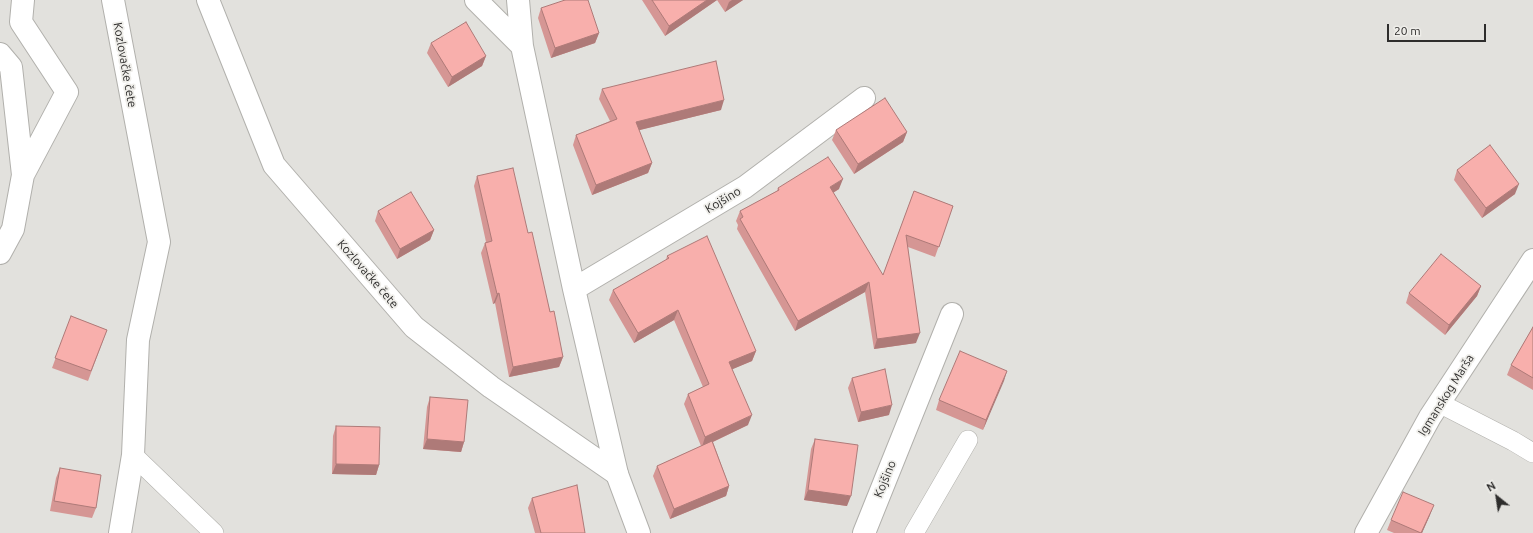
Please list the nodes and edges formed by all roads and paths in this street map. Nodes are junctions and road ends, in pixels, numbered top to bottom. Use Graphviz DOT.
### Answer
graph roads {
  1 [pos="23,0"];
  2 [pos="113,0"];
  3 [pos="208,0"];
  4 [pos="476,0"];
  5 [pos="522,2"];
  6 [pos="522,46"];
  7 [pos="0,54"];
  8 [pos="864,98"];
  9 [pos="23,175"];
  10 [pos="0,253"];
  11 [pos="1533,262"];
  12 [pos="574,289"];
  13 [pos="952,314"];
  14 [pos="1439,403"];
  15 [pos="968,440"];
  16 [pos="1533,453"];
  17 [pos="133,455"];
  18 [pos="617,474"];
  19 [pos="120,533"];
  20 [pos="214,533"];
  21 [pos="639,533"];
  22 [pos="864,533"];
  23 [pos="914,533"];
  24 [pos="1366,533"];
  1 -- 9 [label="street"];
  2 -- 17 [label="street, Kozlovačke čete"];
  3 -- 18 [label="street, Kozlovačke čete"];
  4 -- 6 [label="street"];
  5 -- 6 [label="street"];
  6 -- 12 [label="street"];
  7 -- 9 [label="street"];
  8 -- 12 [label="street, Kojšino"];
  9 -- 10 [label="street"];
  11 -- 14 [label="street, Igmanskog Marša"];
  12 -- 18 [label="street"];
  13 -- 22 [label="street, Kojšino"];
  14 -- 16 [label="lane"];
  14 -- 24 [label="street, Igmanskog Marša"];
  15 -- 23 [label="lane"];
  17 -- 19 [label="street, Kozlovačke čete"];
  17 -- 20 [label="lane"];
  18 -- 21 [label="street"];
}
